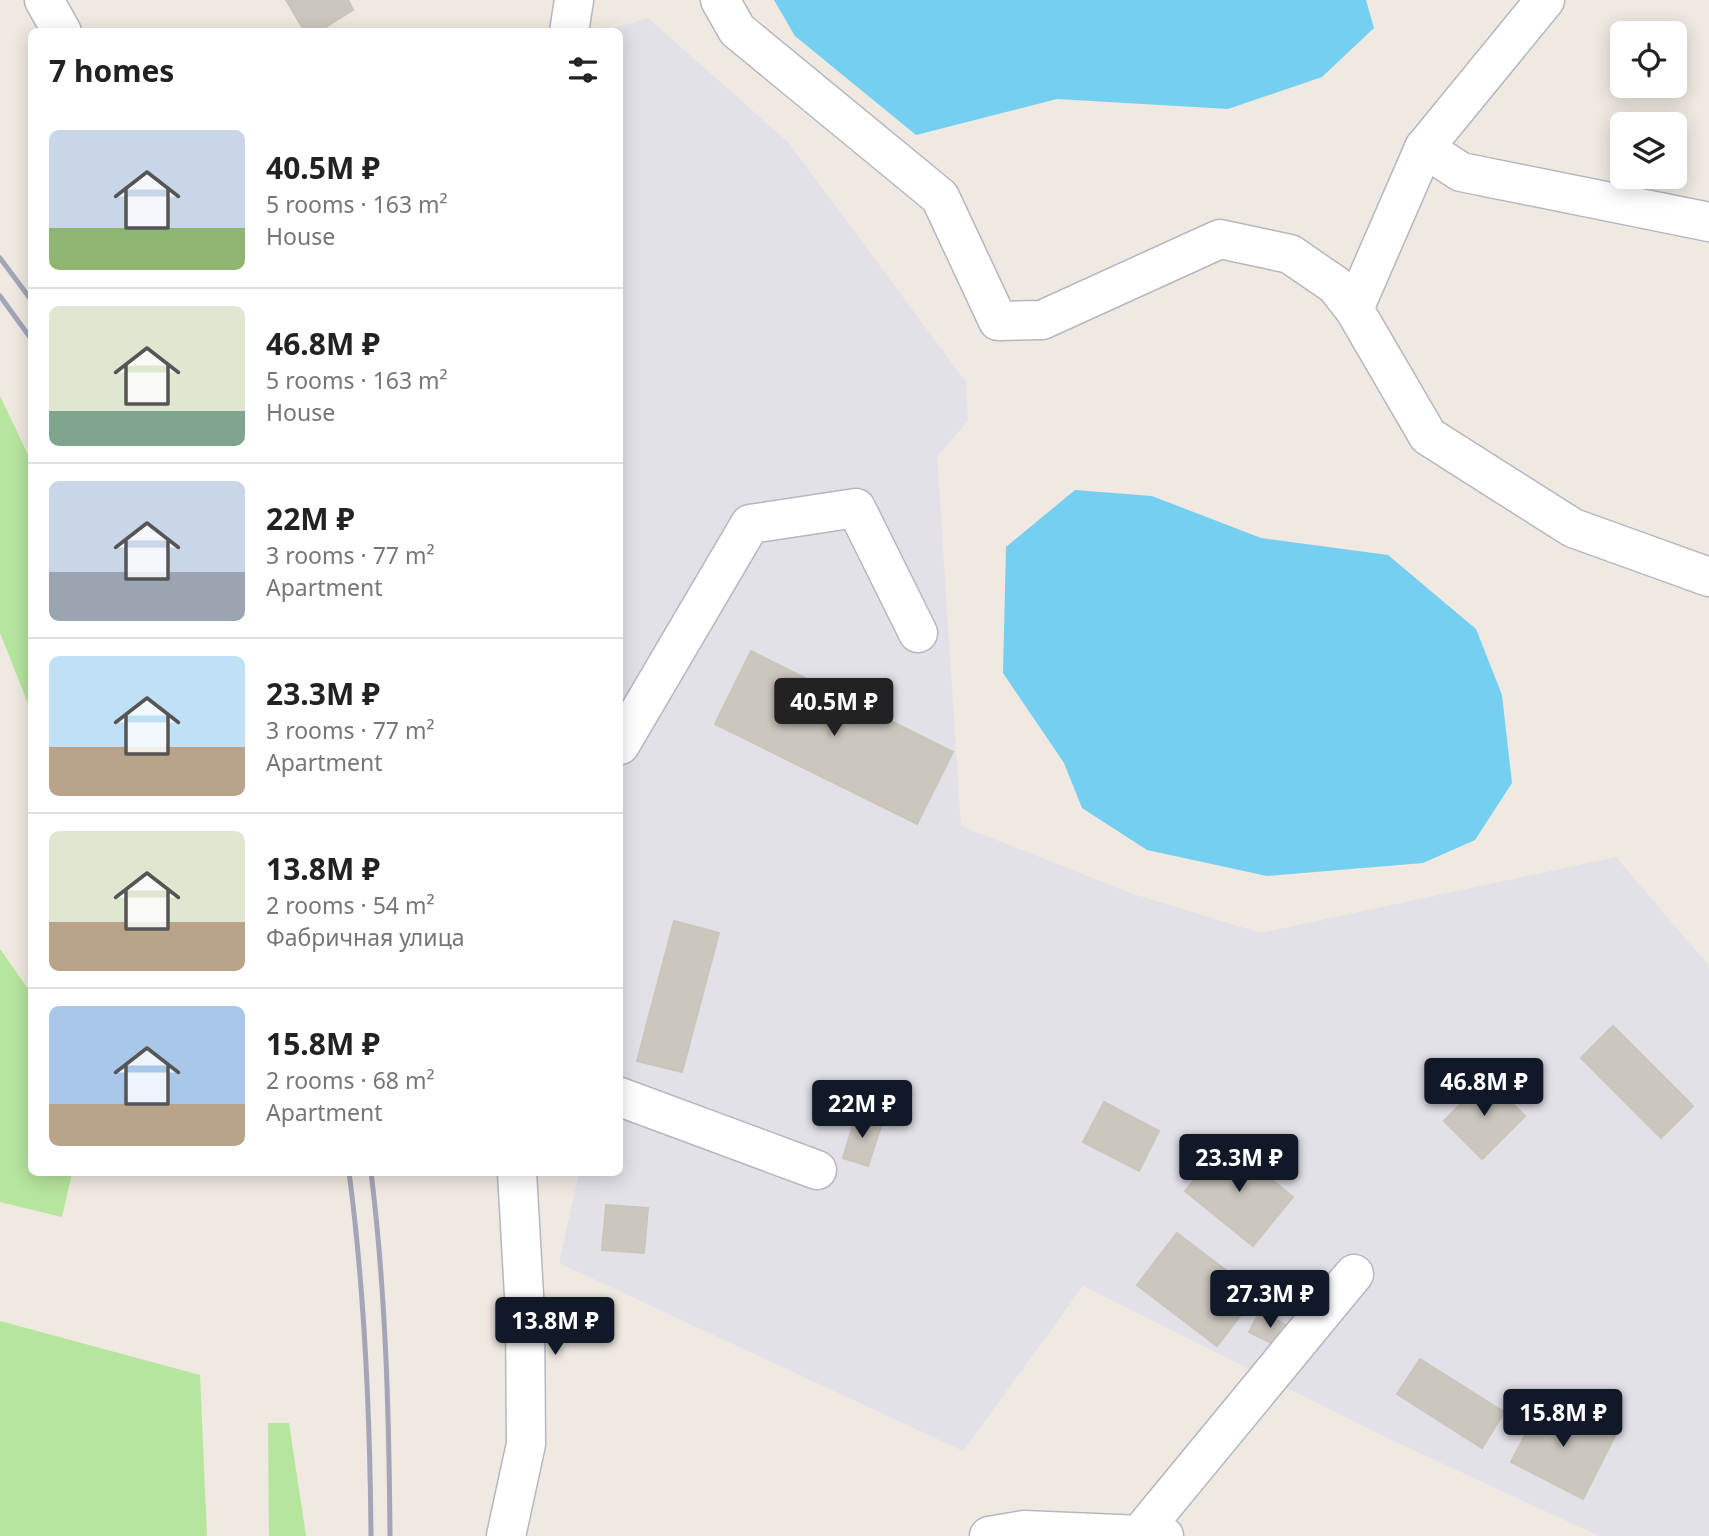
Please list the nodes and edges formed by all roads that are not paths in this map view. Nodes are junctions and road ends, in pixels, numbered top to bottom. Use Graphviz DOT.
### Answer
graph roads {
  1 [pos="44,0"];
  2 [pos="574,0"];
  3 [pos="720,0"];
  4 [pos="1545,0"];
  5 [pos="60,28"];
  6 [pos="570,28"];
  7 [pos="1424,148"];
  8 [pos="1709,222"];
  9 [pos="1354,309"];
  10 [pos="1709,577"];
  11 [pos="918,633"];
  12 [pos="623,740"];
  13 [pos="623,1098"];
  14 [pos="817,1170"];
  15 [pos="516,1176"];
  16 [pos="539,1176"];
  17 [pos="520,1240"];
  18 [pos="1354,1274"];
  19 [pos="1139,1535"];
  20 [pos="506,1536"];
  21 [pos="989,1536"];
  22 [pos="1165,1536"];
  1 -- 5 [label="street"];
  2 -- 6 [label="street"];
  3 -- 9 [label="street"];
  4 -- 7 [label="street"];
  7 -- 8 [label="street"];
  7 -- 9 [label="street"];
  9 -- 10 [label="street"];
  11 -- 12 [label="street"];
  13 -- 14 [label="street"];
  15 -- 17 [label="street"];
  16 -- 17 [label="street"];
  17 -- 20 [label="street"];
  18 -- 19 [label="street"];
  19 -- 21 [label="street"];
  19 -- 22 [label="street"];
}
